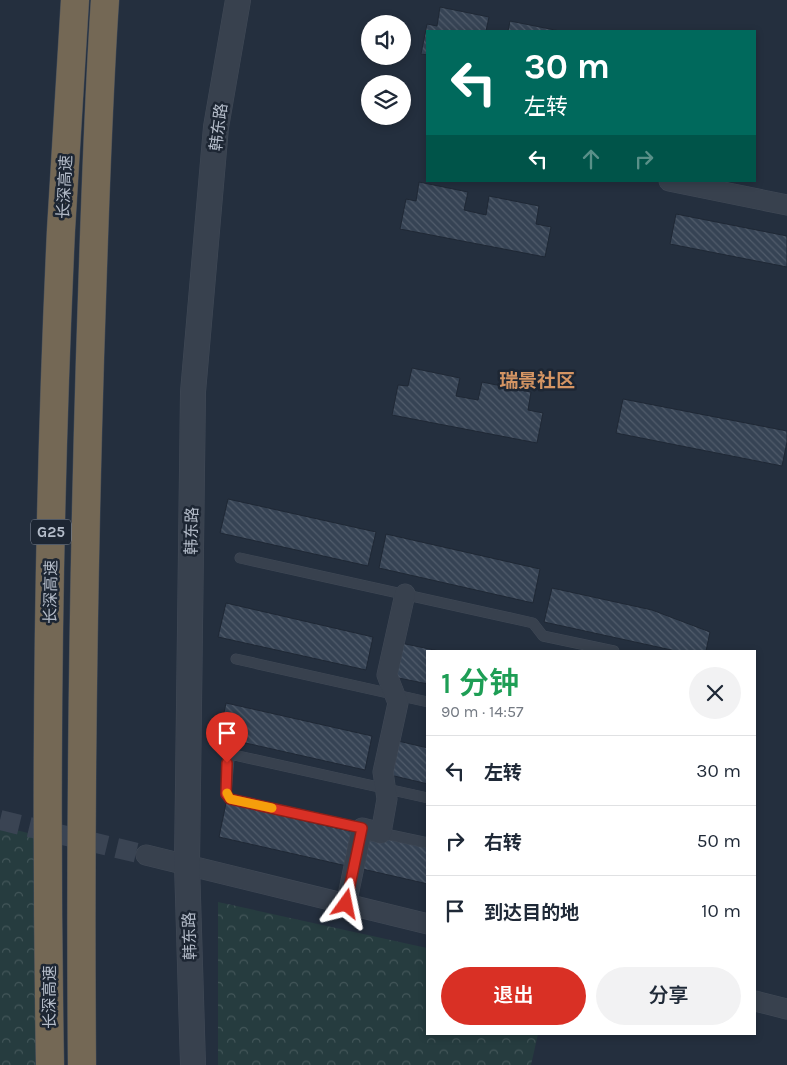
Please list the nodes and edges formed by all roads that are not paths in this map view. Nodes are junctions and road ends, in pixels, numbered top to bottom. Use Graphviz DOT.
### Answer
graph roads {
  1 [pos="75,0"];
  2 [pos="105,0"];
  3 [pos="238,0"];
  4 [pos="674,182"];
  5 [pos="787,204"];
  6 [pos="240,558"];
  7 [pos="405,594"];
  8 [pos="609,650"];
  9 [pos="236,659"];
  10 [pos="394,694"];
  11 [pos="426,702"];
  12 [pos="386,789"];
  13 [pos="426,798"];
  14 [pos="371,830"];
  15 [pos="426,843"];
  16 [pos="146,855"];
  17 [pos="187,864"];
  18 [pos="346,904"];
  19 [pos="426,924"];
  20 [pos="756,1001"];
  21 [pos="787,1009"];
  22 [pos="50,1065"];
  23 [pos="82,1065"];
  24 [pos="193,1065"];
  1 -- 22 [label="highway, 长深高速 / G25"];
  2 -- 23 [label="highway, 长深高速 / G25"];
  3 -- 17 [label="street, 韩东路"];
  4 -- 5 [label="street"];
  6 -- 7 [label="lane"];
  7 -- 8 [label="lane"];
  7 -- 10 [label="street"];
  9 -- 10 [label="lane"];
  10 -- 11 [label="lane"];
  10 -- 12 [label="street"];
  12 -- 13 [label="lane"];
  12 -- 14 [label="street"];
  12 -- 14 [label="lane"];
  14 -- 15 [label="lane"];
  14 -- 18 [label="street"];
  16 -- 17 [label="street"];
  17 -- 18 [label="street"];
  17 -- 24 [label="street, 韩东路"];
  18 -- 19 [label="street"];
  20 -- 21 [label="street"];
}
